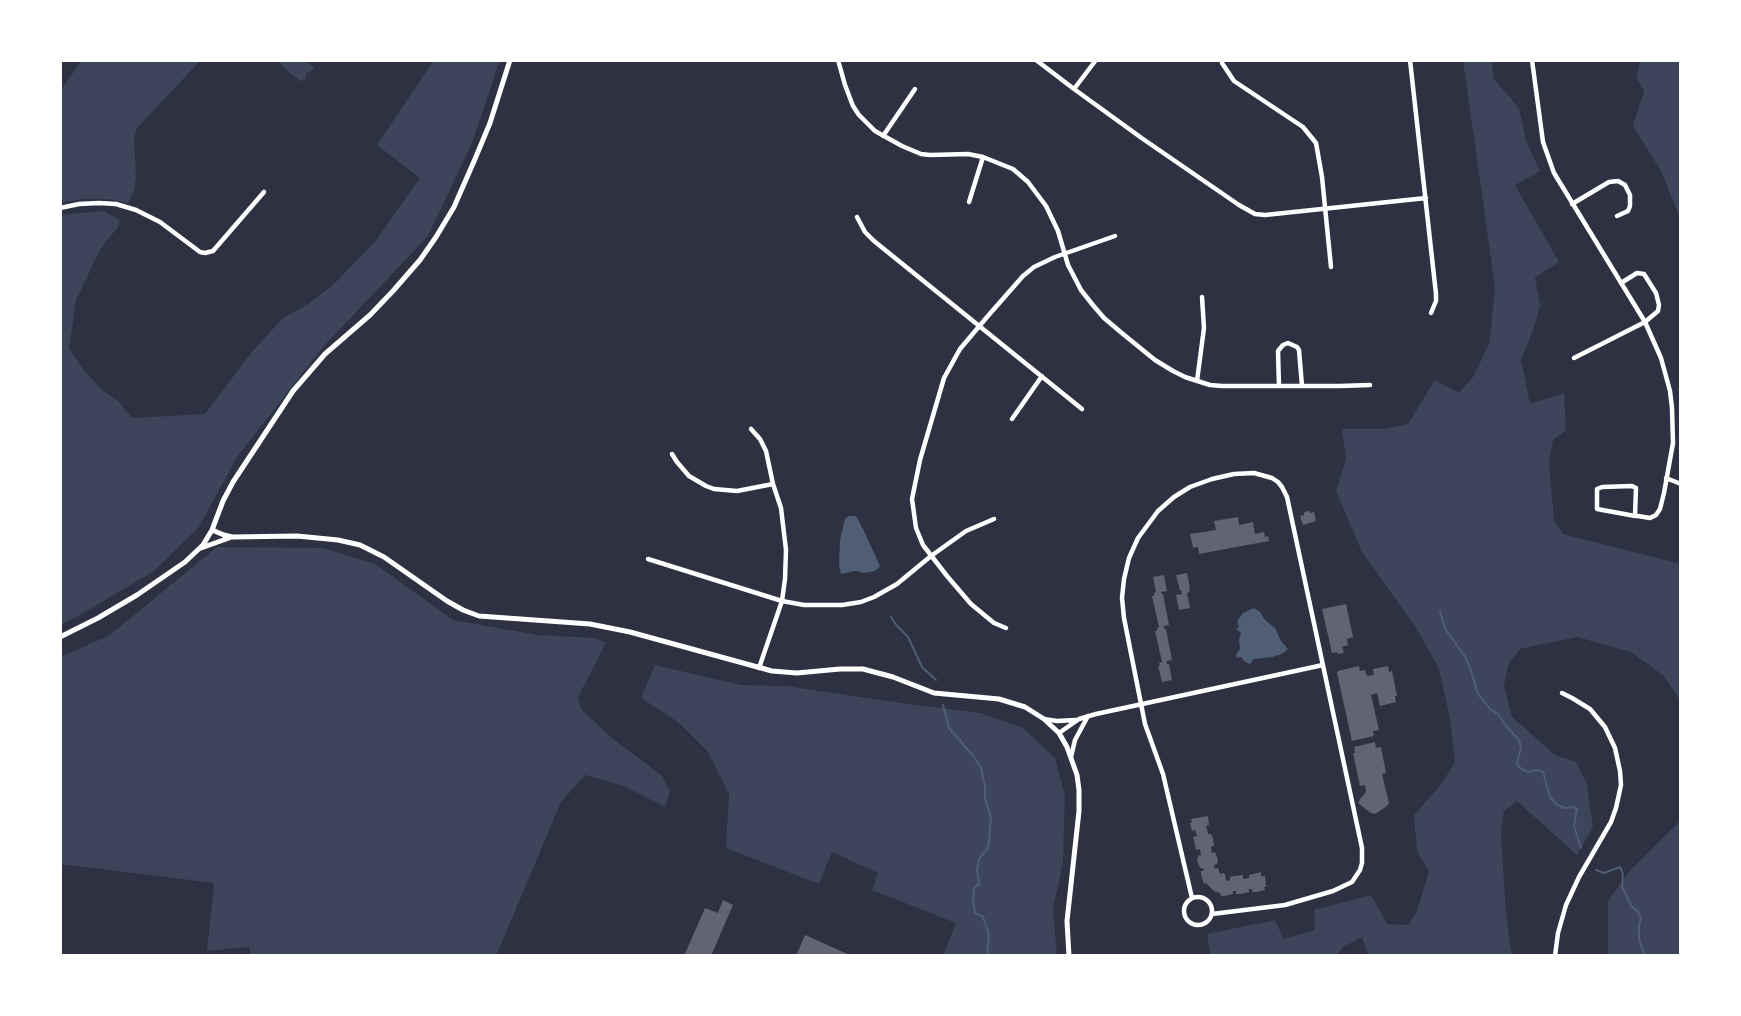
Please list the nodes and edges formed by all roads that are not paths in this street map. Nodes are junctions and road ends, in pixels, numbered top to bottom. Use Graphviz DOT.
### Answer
graph roads {
  1 [pos="510,60"];
  2 [pos="838,60"];
  3 [pos="1036,60"];
  4 [pos="1096,60"];
  5 [pos="1410,60"];
  6 [pos="1532,60"];
  7 [pos="1222,63"];
  8 [pos="915,89"];
  9 [pos="1074,89"];
  10 [pos="883,136"];
  11 [pos="983,158"];
  12 [pos="264,192"];
  13 [pos="1426,198"];
  14 [pos="969,202"];
  15 [pos="1572,204"];
  16 [pos="60,208"];
  17 [pos="1326,210"];
  18 [pos="1617,216"];
  19 [pos="857,217"];
  20 [pos="1115,236"];
  21 [pos="1064,254"];
  22 [pos="1331,267"];
  23 [pos="1621,283"];
  24 [pos="1203,297"];
  25 [pos="1431,313"];
  26 [pos="1645,322"];
  27 [pos="979,326"];
  28 [pos="1574,358"];
  29 [pos="1042,376"];
  30 [pos="1197,381"];
  31 [pos="1370,385"];
  32 [pos="1279,386"];
  33 [pos="1302,386"];
  34 [pos="1082,409"];
  35 [pos="1012,419"];
  36 [pos="751,429"];
  37 [pos="672,454"];
  38 [pos="1666,478"];
  39 [pos="773,484"];
  40 [pos="1681,484"];
  41 [pos="1635,516"];
  42 [pos="994,519"];
  43 [pos="212,530"];
  44 [pos="232,537"];
  45 [pos="200,549"];
  46 [pos="931,556"];
  47 [pos="648,559"];
  48 [pos="782,601"];
  49 [pos="1006,628"];
  50 [pos="60,637"];
  51 [pos="1323,665"];
  52 [pos="759,668"];
  53 [pos="1562,693"];
  54 [pos="1141,704"];
  55 [pos="1088,716"];
  56 [pos="1044,719"];
  57 [pos="1079,720"];
  58 [pos="1059,733"];
  59 [pos="1071,757"];
  60 [pos="1192,898"];
  61 [pos="1212,914"];
  62 [pos="1069,956"];
  63 [pos="1555,956"];
  1 -- 43 [label="street"];
  2 -- 10 [label="street"];
  3 -- 9 [label="street"];
  4 -- 9 [label="street"];
  5 -- 13 [label="street"];
  6 -- 15 [label="street"];
  7 -- 17 [label="street"];
  8 -- 10 [label="street"];
  9 -- 17 [label="street"];
  10 -- 11 [label="street"];
  11 -- 14 [label="street"];
  11 -- 21 [label="street"];
  12 -- 16 [label="street"];
  13 -- 17 [label="street"];
  13 -- 25 [label="street"];
  15 -- 18 [label="street"];
  15 -- 23 [label="street"];
  17 -- 22 [label="street"];
  19 -- 27 [label="street"];
  20 -- 21 [label="street"];
  21 -- 27 [label="street"];
  21 -- 30 [label="street"];
  23 -- 26 [label="street"];
  23 -- 26 [label="street"];
  24 -- 30 [label="street"];
  26 -- 28 [label="street"];
  26 -- 38 [label="street"];
  27 -- 29 [label="street"];
  27 -- 46 [label="street"];
  29 -- 34 [label="street"];
  29 -- 35 [label="street"];
  30 -- 32 [label="street"];
  31 -- 33 [label="street"];
  32 -- 33 [label="street"];
  32 -- 33 [label="street"];
  36 -- 39 [label="street"];
  37 -- 39 [label="street"];
  38 -- 40 [label="street"];
  38 -- 41 [label="street"];
  39 -- 48 [label="street"];
  41 -- 41 [label="street"];
  42 -- 46 [label="street"];
  43 -- 44 [label="street"];
  43 -- 45 [label="street"];
  44 -- 45 [label="street"];
  44 -- 52 [label="street"];
  45 -- 50 [label="street"];
  46 -- 48 [label="street"];
  46 -- 49 [label="street"];
  47 -- 48 [label="street"];
  48 -- 52 [label="street"];
  51 -- 54 [label="street"];
  51 -- 54 [label="street"];
  51 -- 61 [label="street"];
  52 -- 56 [label="street"];
  53 -- 63 [label="street"];
  54 -- 55 [label="street"];
  54 -- 60 [label="street"];
  55 -- 57 [label="street"];
  55 -- 59 [label="street"];
  56 -- 57 [label="street"];
  56 -- 58 [label="street"];
  57 -- 58 [label="street"];
  58 -- 59 [label="street"];
  59 -- 62 [label="street"];
  60 -- 61 [label="street"];
  60 -- 61 [label="street"];
}
